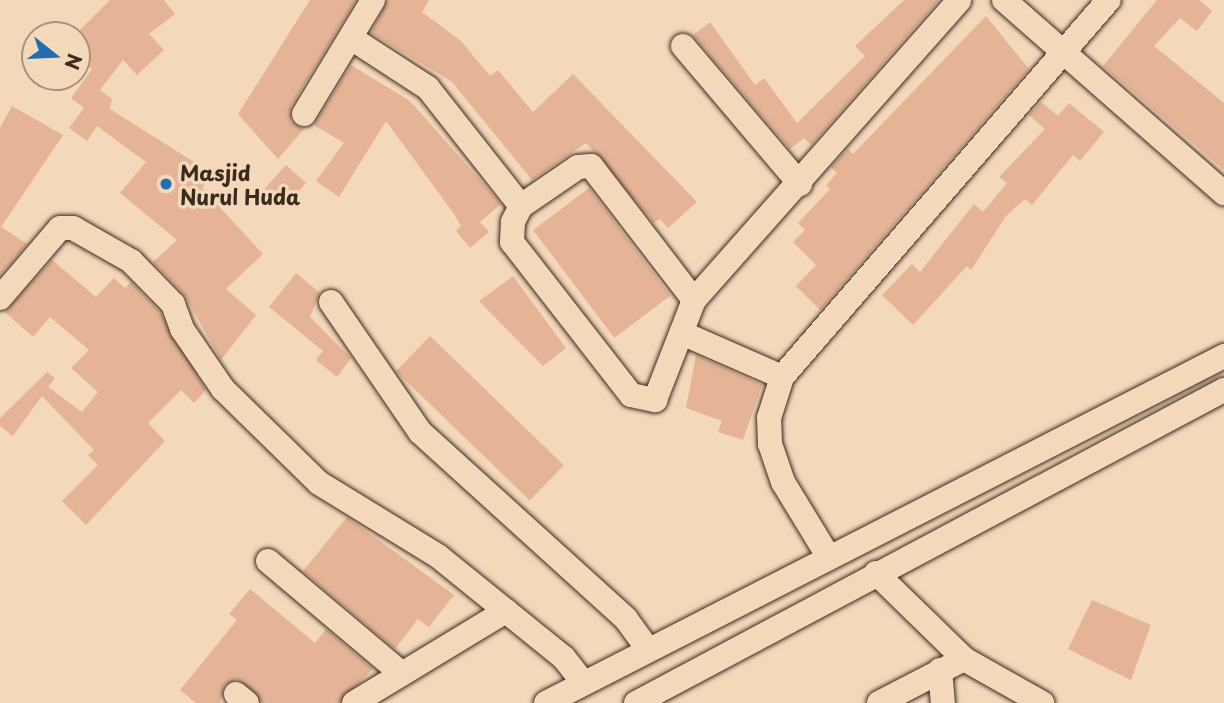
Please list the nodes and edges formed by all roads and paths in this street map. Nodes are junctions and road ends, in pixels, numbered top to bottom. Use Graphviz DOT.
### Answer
graph roads {
  1 [pos="373,0"];
  2 [pos="959,0"];
  3 [pos="1004,0"];
  4 [pos="1109,0"];
  5 [pos="351,38"];
  6 [pos="683,46"];
  7 [pos="1063,53"];
  8 [pos="304,114"];
  9 [pos="800,184"];
  10 [pos="1224,193"];
  11 [pos="521,206"];
  12 [pos="0,298"];
  13 [pos="694,300"];
  14 [pos="331,302"];
  15 [pos="682,333"];
  16 [pos="1224,356"];
  17 [pos="782,377"];
  18 [pos="1224,390"];
  19 [pos="1118,412"];
  20 [pos="1134,442"];
  21 [pos="828,556"];
  22 [pos="268,561"];
  23 [pos="876,573"];
  24 [pos="506,611"];
  25 [pos="648,649"];
  26 [pos="964,659"];
  27 [pos="940,670"];
  28 [pos="402,674"];
  29 [pos="583,682"];
  30 [pos="646,701"];
  31 [pos="354,703"];
  32 [pos="546,703"];
  33 [pos="879,703"];
  34 [pos="943,703"];
  35 [pos="1042,703"];
  1 -- 5 [label="street"];
  2 -- 9 [label="street"];
  3 -- 7 [label="street"];
  4 -- 7 [label="street"];
  5 -- 8 [label="street"];
  5 -- 11 [label="street"];
  6 -- 9 [label="street"];
  7 -- 10 [label="street"];
  7 -- 17 [label="street"];
  9 -- 13 [label="street"];
  11 -- 13 [label="street"];
  11 -- 15 [label="street"];
  12 -- 24 [label="street"];
  13 -- 15 [label="street"];
  14 -- 25 [label="street"];
  15 -- 17 [label="street"];
  16 -- 19 [label="street"];
  17 -- 21 [label="street"];
  18 -- 20 [label="street"];
  19 -- 20 [label="street"];
  19 -- 21 [label="street"];
  20 -- 23 [label="street"];
  21 -- 25 [label="street"];
  22 -- 28 [label="street"];
  23 -- 26 [label="street"];
  23 -- 30 [label="street"];
  24 -- 28 [label="street"];
  24 -- 29 [label="street"];
  25 -- 29 [label="street"];
  26 -- 27 [label="street"];
  26 -- 35 [label="street"];
  27 -- 33 [label="street"];
  27 -- 34 [label="street"];
  28 -- 31 [label="street"];
  29 -- 32 [label="street"];
}
